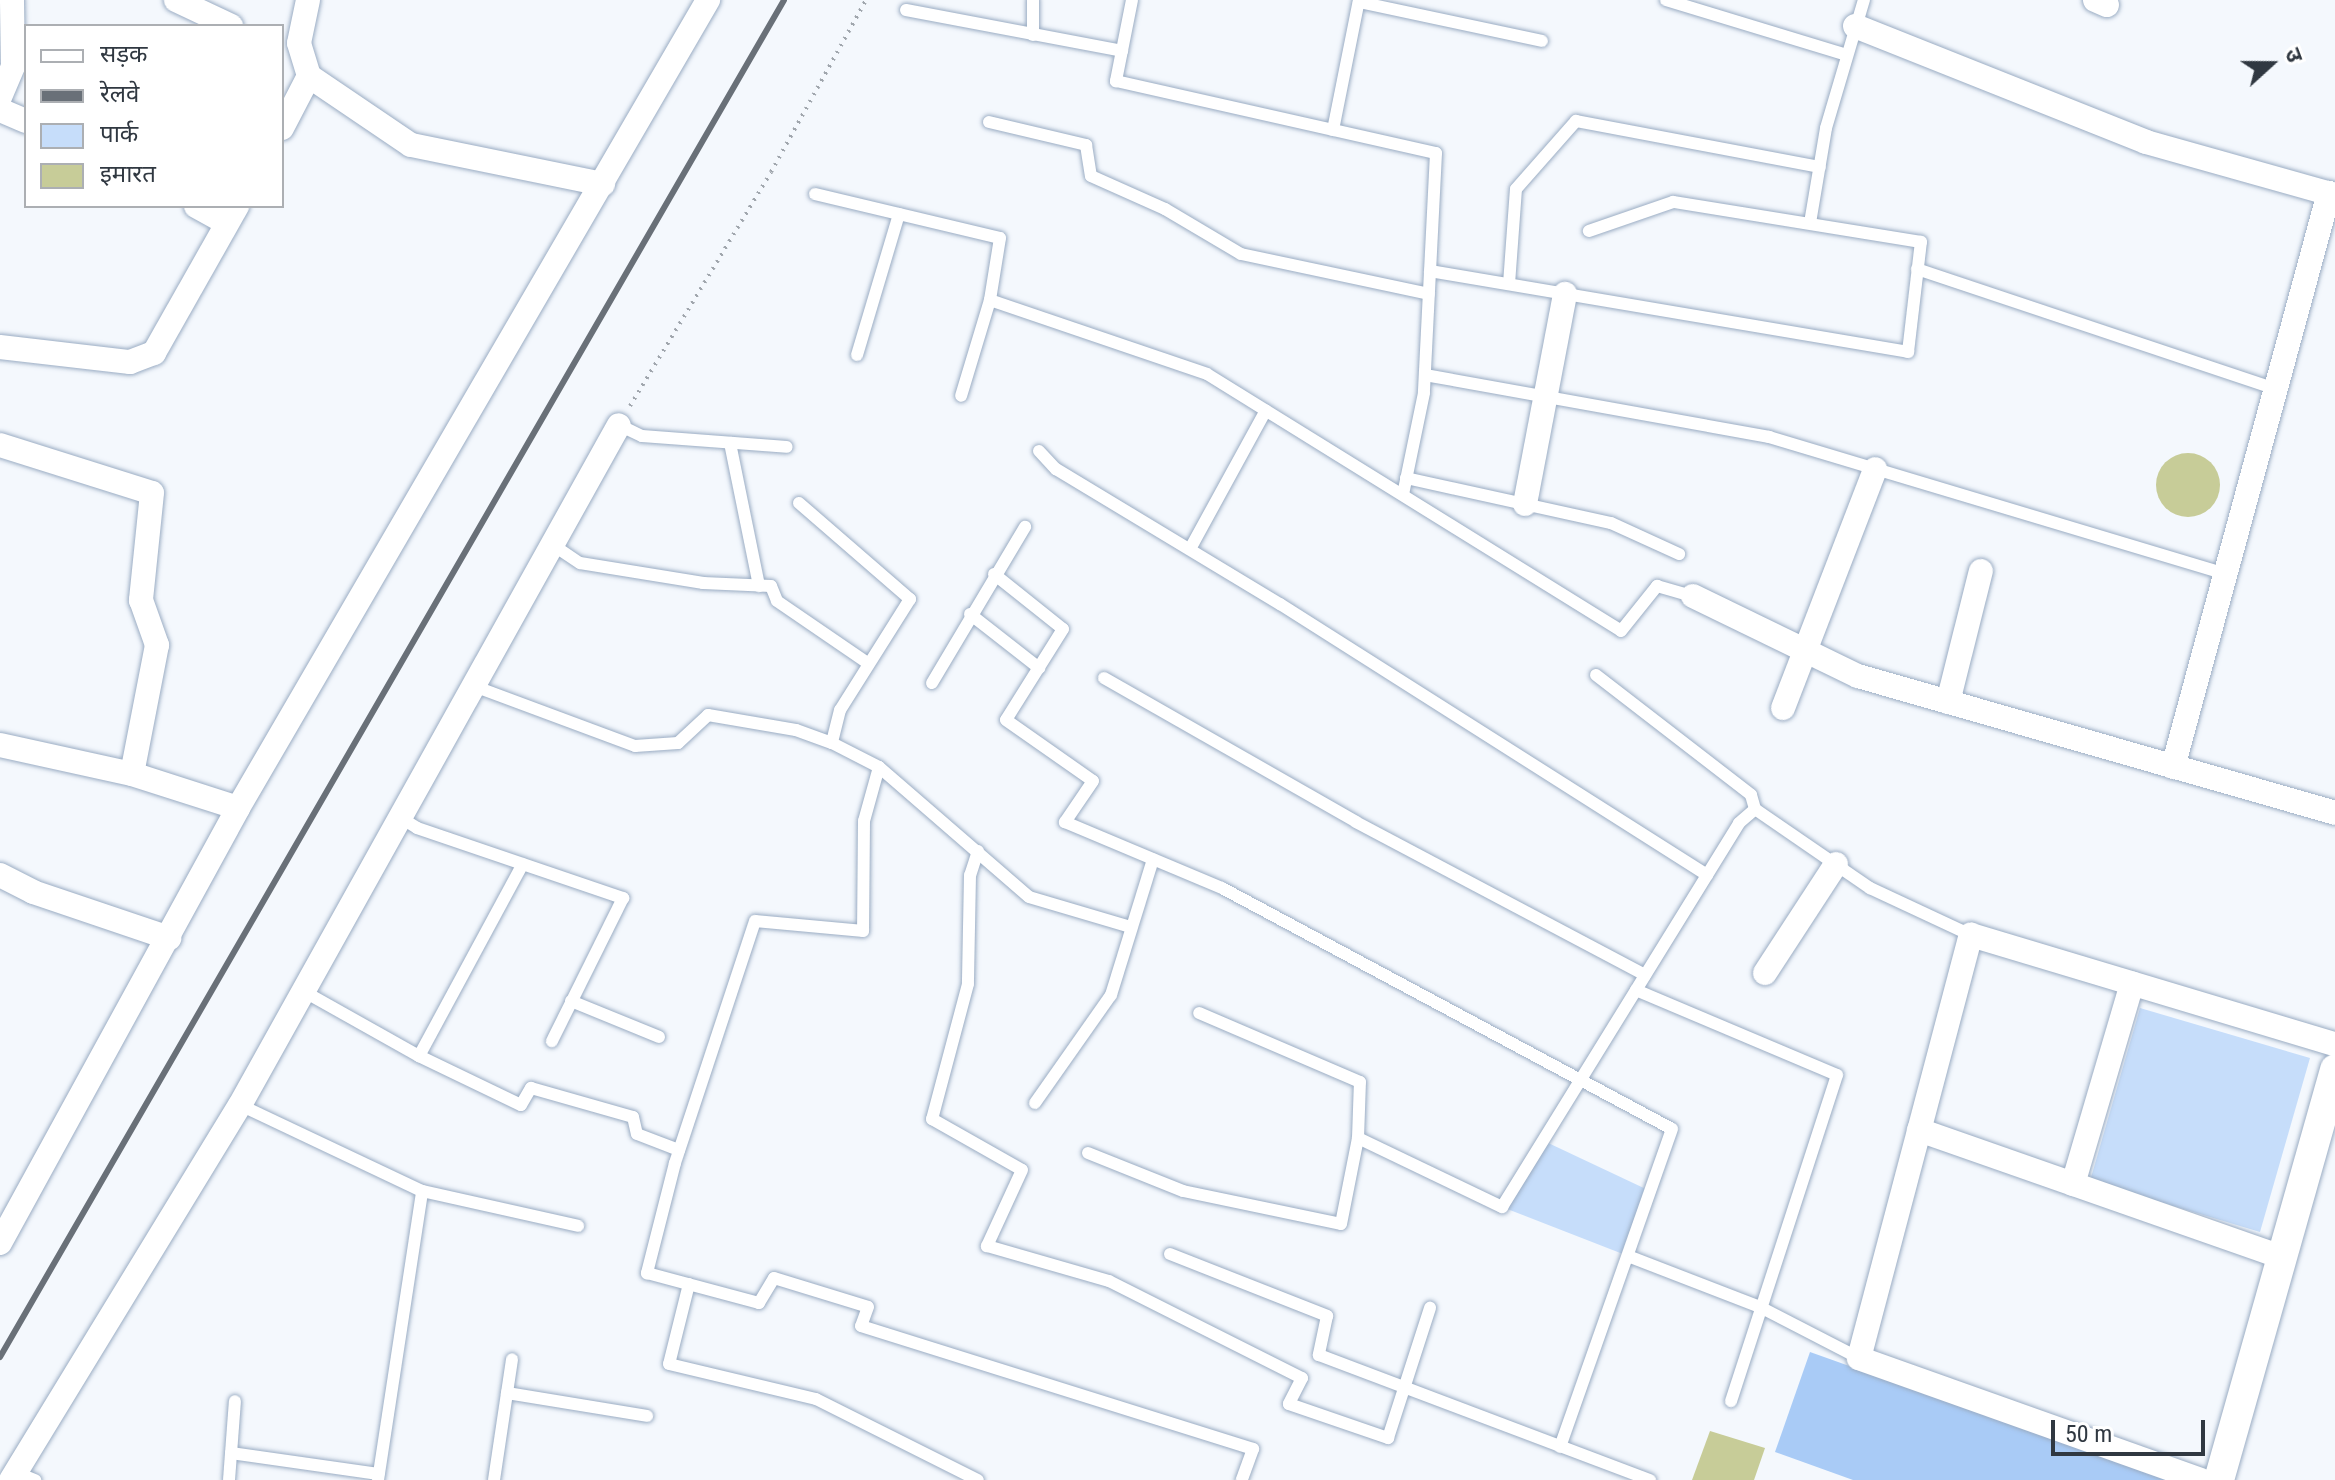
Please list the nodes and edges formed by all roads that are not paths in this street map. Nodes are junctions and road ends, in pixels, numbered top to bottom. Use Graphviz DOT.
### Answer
graph roads {
  1 [pos="12,0"];
  2 [pos="176,0"];
  3 [pos="308,0"];
  4 [pos="708,0"];
  5 [pos="1033,0"];
  6 [pos="1132,0"];
  7 [pos="1666,0"];
  8 [pos="1863,0"];
  9 [pos="1359,1"];
  10 [pos="906,10"];
  11 [pos="227,24"];
  12 [pos="1855,26"];
  13 [pos="1033,35"];
  14 [pos="1542,41"];
  15 [pos="1122,51"];
  16 [pos="284,52"];
  17 [pos="1847,55"];
  18 [pos="307,70"];
  19 [pos="0,97"];
  20 [pos="0,110"];
  21 [pos="24,120"];
  22 [pos="989,122"];
  23 [pos="284,123"];
  24 [pos="1333,130"];
  25 [pos="1820,167"];
  26 [pos="603,184"];
  27 [pos="815,194"];
  28 [pos="2332,194"];
  29 [pos="204,208"];
  30 [pos="899,214"];
  31 [pos="232,215"];
  32 [pos="1810,223"];
  33 [pos="1589,231"];
  34 [pos="1917,269"];
  35 [pos="1430,271"];
  36 [pos="1509,284"];
  37 [pos="1429,294"];
  38 [pos="1565,294"];
  39 [pos="990,300"];
  40 [pos="0,347"];
  41 [pos="857,355"];
  42 [pos="1425,375"];
  43 [pos="2276,389"];
  44 [pos="961,396"];
  45 [pos="1545,397"];
  46 [pos="1266,410"];
  47 [pos="619,425"];
  48 [pos="730,443"];
  49 [pos="0,445"];
  50 [pos="787,447"];
  51 [pos="1039,451"];
  52 [pos="1875,469"];
  53 [pos="1406,478"];
  54 [pos="1403,494"];
  55 [pos="799,503"];
  56 [pos="1525,504"];
  57 [pos="1025,527"];
  58 [pos="550,543"];
  59 [pos="1190,549"];
  60 [pos="1679,554"];
  61 [pos="1981,571"];
  62 [pos="994,574"];
  63 [pos="2226,574"];
  64 [pos="759,586"];
  65 [pos="1693,596"];
  66 [pos="970,614"];
  67 [pos="1806,651"];
  68 [pos="866,662"];
  69 [pos="1039,668"];
  70 [pos="1596,675"];
  71 [pos="1104,678"];
  72 [pos="932,683"];
  73 [pos="470,684"];
  74 [pos="1948,702"];
  75 [pos="1783,708"];
  76 [pos="832,743"];
  77 [pos="0,745"];
  78 [pos="879,767"];
  79 [pos="2173,767"];
  80 [pos="132,774"];
  81 [pos="238,808"];
  82 [pos="1755,809"];
  83 [pos="2335,813"];
  84 [pos="398,816"];
  85 [pos="978,851"];
  86 [pos="1153,859"];
  87 [pos="523,864"];
  88 [pos="1836,864"];
  89 [pos="0,875"];
  90 [pos="1707,875"];
  91 [pos="1130,927"];
  92 [pos="1971,935"];
  93 [pos="169,938"];
  94 [pos="1765,973"];
  95 [pos="1645,975"];
  96 [pos="2132,983"];
  97 [pos="1636,990"];
  98 [pos="303,991"];
  99 [pos="571,1001"];
  100 [pos="1199,1013"];
  101 [pos="659,1037"];
  102 [pos="552,1041"];
  103 [pos="2335,1044"];
  104 [pos="419,1056"];
  105 [pos="2335,1069"];
  106 [pos="1581,1079"];
  107 [pos="1035,1103"];
  108 [pos="240,1105"];
  109 [pos="1919,1130"];
  110 [pos="1358,1138"];
  111 [pos="679,1150"];
  112 [pos="1088,1153"];
  113 [pos="2073,1184"];
  114 [pos="422,1191"];
  115 [pos="578,1226"];
  116 [pos="2,1237"];
  117 [pos="1170,1254"];
  118 [pos="1628,1256"];
  119 [pos="2282,1257"];
  120 [pos="689,1284"];
  121 [pos="1760,1307"];
  122 [pos="1430,1308"];
  123 [pos="1859,1358"];
  124 [pos="512,1359"];
  125 [pos="1404,1387"];
  126 [pos="507,1393"];
  127 [pos="235,1401"];
  128 [pos="1731,1401"];
  129 [pos="647,1416"];
  130 [pos="1560,1447"];
  131 [pos="231,1453"];
  132 [pos="939,1465"];
  133 [pos="20,1477"];
  134 [pos="378,1477"];
  135 [pos="229,1480"];
  136 [pos="494,1480"];
  137 [pos="935,1480"];
  138 [pos="978,1480"];
  139 [pos="1242,1480"];
  140 [pos="1650,1480"];
  141 [pos="2201,1480"];
  142 [pos="2219,1480"];
  1 -- 19 [label="street"];
  2 -- 11 [label="street"];
  3 -- 18 [label="street"];
  4 -- 26 [label="street"];
  5 -- 13 [label="lane"];
  6 -- 15 [label="lane"];
  7 -- 17 [label="lane"];
  8 -- 12 [label="lane"];
  9 -- 14 [label="lane"];
  9 -- 24 [label="lane"];
  10 -- 13 [label="lane"];
  12 -- 17 [label="lane"];
  12 -- 28 [label="street"];
  13 -- 15 [label="lane"];
  15 -- 24 [label="lane"];
  16 -- 18 [label="street"];
  17 -- 25 [label="lane"];
  18 -- 23 [label="street"];
  18 -- 26 [label="street"];
  20 -- 21 [label="street"];
  22 -- 37 [label="lane"];
  24 -- 35 [label="lane"];
  25 -- 32 [label="lane"];
  25 -- 36 [label="lane"];
  26 -- 81 [label="street"];
  27 -- 30 [label="lane"];
  28 -- 43 [label="street"];
  29 -- 31 [label="street"];
  30 -- 39 [label="lane"];
  30 -- 41 [label="lane"];
  31 -- 40 [label="street"];
  32 -- 33 [label="lane"];
  32 -- 34 [label="lane"];
  34 -- 38 [label="lane"];
  34 -- 43 [label="lane"];
  35 -- 36 [label="lane"];
  35 -- 37 [label="lane"];
  36 -- 38 [label="lane"];
  37 -- 42 [label="lane"];
  38 -- 45 [label="street"];
  39 -- 44 [label="lane"];
  39 -- 46 [label="lane"];
  42 -- 45 [label="lane"];
  42 -- 53 [label="lane"];
  43 -- 63 [label="street"];
  45 -- 52 [label="lane"];
  45 -- 56 [label="street"];
  46 -- 54 [label="lane"];
  46 -- 59 [label="lane"];
  47 -- 48 [label="lane"];
  47 -- 58 [label="street"];
  48 -- 50 [label="lane"];
  48 -- 64 [label="lane"];
  49 -- 80 [label="street"];
  51 -- 59 [label="lane"];
  52 -- 63 [label="lane"];
  52 -- 67 [label="street"];
  53 -- 54 [label="lane"];
  53 -- 56 [label="lane"];
  54 -- 65 [label="lane"];
  55 -- 68 [label="lane"];
  56 -- 60 [label="lane"];
  57 -- 62 [label="lane"];
  58 -- 64 [label="lane"];
  58 -- 73 [label="street"];
  59 -- 90 [label="lane"];
  61 -- 74 [label="street"];
  62 -- 66 [label="lane"];
  62 -- 69 [label="lane"];
  63 -- 79 [label="street"];
  64 -- 68 [label="lane"];
  65 -- 67 [label="street"];
  66 -- 69 [label="lane"];
  66 -- 72 [label="lane"];
  67 -- 74 [label="street"];
  67 -- 75 [label="street"];
  68 -- 76 [label="lane"];
  69 -- 86 [label="lane"];
  70 -- 82 [label="lane"];
  71 -- 95 [label="lane"];
  73 -- 76 [label="lane"];
  73 -- 84 [label="street"];
  74 -- 79 [label="street"];
  76 -- 78 [label="lane"];
  77 -- 80 [label="street"];
  78 -- 85 [label="lane"];
  78 -- 111 [label="lane"];
  79 -- 83 [label="street"];
  80 -- 81 [label="street"];
  81 -- 93 [label="street"];
  82 -- 88 [label="lane"];
  82 -- 90 [label="lane"];
  84 -- 87 [label="lane"];
  84 -- 98 [label="street"];
  85 -- 91 [label="lane"];
  85 -- 125 [label="lane"];
  86 -- 91 [label="lane"];
  86 -- 106 [label="lane"];
  87 -- 99 [label="lane"];
  87 -- 104 [label="lane"];
  88 -- 92 [label="lane"];
  88 -- 94 [label="street"];
  89 -- 93 [label="street"];
  90 -- 95 [label="lane"];
  91 -- 107 [label="lane"];
  92 -- 96 [label="street"];
  92 -- 109 [label="street"];
  93 -- 116 [label="street"];
  95 -- 97 [label="lane"];
  96 -- 103 [label="street"];
  96 -- 113 [label="street"];
  97 -- 106 [label="lane"];
  97 -- 121 [label="lane"];
  98 -- 104 [label="lane"];
  98 -- 108 [label="street"];
  99 -- 101 [label="lane"];
  99 -- 102 [label="lane"];
  100 -- 110 [label="lane"];
  104 -- 111 [label="lane"];
  105 -- 119 [label="street"];
  106 -- 110 [label="lane"];
  106 -- 118 [label="lane"];
  108 -- 114 [label="lane"];
  108 -- 133 [label="street"];
  109 -- 113 [label="street"];
  109 -- 123 [label="street"];
  110 -- 112 [label="lane"];
  111 -- 120 [label="lane"];
  113 -- 119 [label="street"];
  114 -- 115 [label="lane"];
  114 -- 134 [label="lane"];
  117 -- 125 [label="lane"];
  118 -- 121 [label="lane"];
  118 -- 130 [label="lane"];
  119 -- 142 [label="street"];
  120 -- 132 [label="lane"];
  120 -- 139 [label="lane"];
  121 -- 123 [label="lane"];
  121 -- 128 [label="lane"];
  122 -- 125 [label="lane"];
  123 -- 141 [label="street"];
  124 -- 126 [label="lane"];
  125 -- 130 [label="lane"];
  126 -- 129 [label="lane"];
  126 -- 136 [label="lane"];
  127 -- 131 [label="lane"];
  130 -- 140 [label="lane"];
  131 -- 134 [label="lane"];
  131 -- 135 [label="lane"];
  132 -- 137 [label="lane"];
  132 -- 138 [label="lane"];
}
